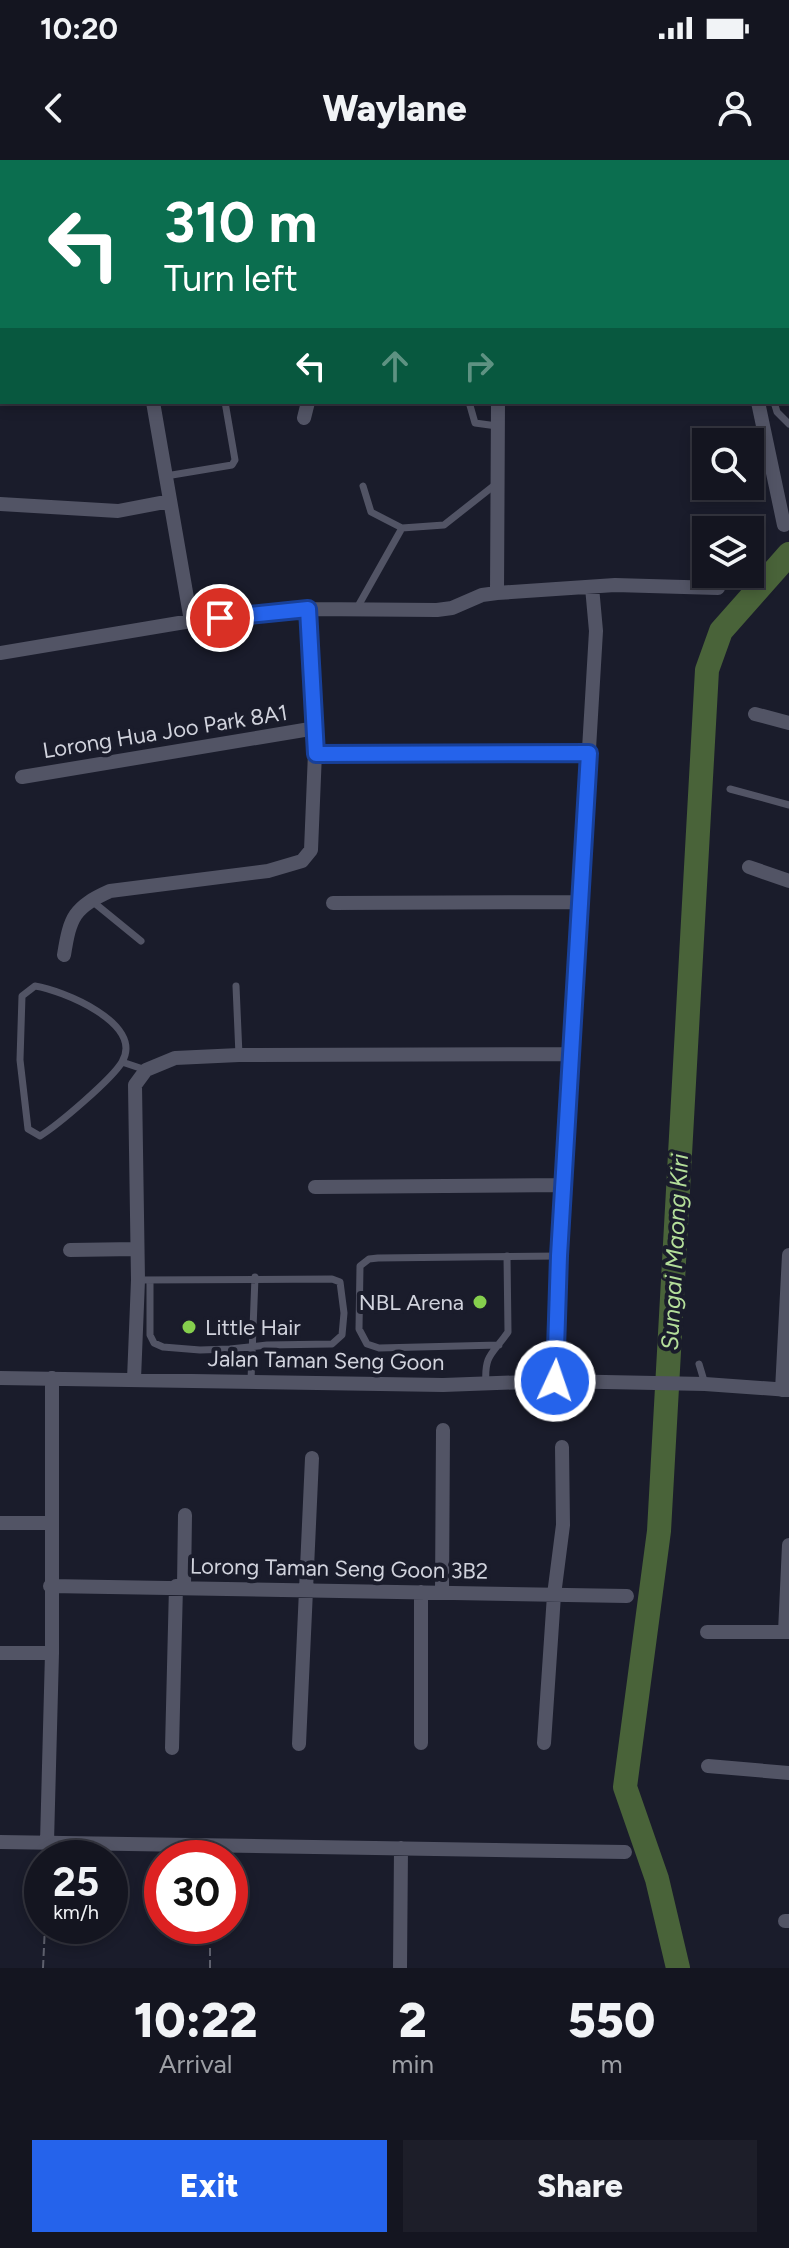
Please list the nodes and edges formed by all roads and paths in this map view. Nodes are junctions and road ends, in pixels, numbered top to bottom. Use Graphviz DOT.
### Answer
graph roads {
  1 [pos="153,404"];
  2 [pos="225,404"];
  3 [pos="308,404"];
  4 [pos="470,404"];
  5 [pos="498,404"];
  6 [pos="758,404"];
  7 [pos="775,404"];
  8 [pos="304,418"];
  9 [pos="789,424"];
  10 [pos="497,426"];
  11 [pos="166,476"];
  12 [pos="496,484"];
  13 [pos="363,486"];
  14 [pos="170,501"];
  15 [pos="0,504"];
  16 [pos="784,525"];
  17 [pos="402,528"];
  18 [pos="592,587"];
  19 [pos="692,588"];
  20 [pos="497,593"];
  21 [pos="308,609"];
  22 [pos="356,609"];
  23 [pos="191,621"];
  24 [pos="0,653"];
  25 [pos="755,714"];
  26 [pos="789,723"];
  27 [pos="316,728"];
  28 [pos="589,753"];
  29 [pos="316,754"];
  30 [pos="22,777"];
  31 [pos="730,789"];
  32 [pos="789,805"];
  33 [pos="749,867"];
  34 [pos="789,881"];
  35 [pos="90,900"];
  36 [pos="581,902"];
  37 [pos="333,903"];
  38 [pos="141,941"];
  39 [pos="64,955"];
  40 [pos="236,986"];
  41 [pos="573,1054"];
  42 [pos="239,1055"];
  43 [pos="122,1062"];
  44 [pos="146,1070"];
  45 [pos="564,1185"];
  46 [pos="315,1187"];
  47 [pos="136,1249"];
  48 [pos="70,1250"];
  49 [pos="789,1255"];
  50 [pos="507,1256"];
  51 [pos="559,1256"];
  52 [pos="255,1277"];
  53 [pos="144,1280"];
  54 [pos="786,1305"];
  55 [pos="499,1345"];
  56 [pos="253,1346"];
  57 [pos="699,1364"];
  58 [pos="0,1378"];
  59 [pos="52,1378"];
  60 [pos="134,1379"];
  61 [pos="251,1380"];
  62 [pos="555,1381"];
  63 [pos="486,1383"];
  64 [pos="705,1384"];
  65 [pos="785,1390"];
  66 [pos="443,1430"];
  67 [pos="562,1447"];
  68 [pos="312,1458"];
  69 [pos="185,1515"];
  70 [pos="0,1523"];
  71 [pos="50,1523"];
  72 [pos="789,1545"];
  73 [pos="50,1586"];
  74 [pos="180,1586"];
  75 [pos="306,1589"];
  76 [pos="421,1592"];
  77 [pos="442,1593"];
  78 [pos="554,1595"];
  79 [pos="627,1596"];
  80 [pos="707,1632"];
  81 [pos="787,1632"];
  82 [pos="0,1653"];
  83 [pos="52,1653"];
  84 [pos="421,1743"];
  85 [pos="544,1743"];
  86 [pos="299,1744"];
  87 [pos="172,1748"];
  88 [pos="708,1766"];
  89 [pos="789,1773"];
  90 [pos="47,1840"];
  91 [pos="0,1842"];
  92 [pos="24,1842"];
  93 [pos="128,1843"];
  94 [pos="401,1848"];
  95 [pos="625,1852"];
  96 [pos="44,1944"];
  97 [pos="210,1944"];
  98 [pos="43,1968"];
  99 [pos="210,1968"];
  100 [pos="400,1968"];
  1 -- 11 [label="street"];
  2 -- 11 [label="lane"];
  3 -- 8 [label="street"];
  4 -- 10 [label="lane"];
  5 -- 10 [label="street"];
  6 -- 16 [label="street"];
  7 -- 9 [label="lane"];
  10 -- 12 [label="street"];
  11 -- 14 [label="street"];
  12 -- 17 [label="lane"];
  12 -- 20 [label="street"];
  13 -- 17 [label="lane"];
  14 -- 15 [label="street"];
  14 -- 23 [label="street"];
  17 -- 22 [label="lane"];
  18 -- 19 [label="street"];
  18 -- 20 [label="street"];
  18 -- 28 [label="street"];
  20 -- 22 [label="street"];
  21 -- 22 [label="street"];
  21 -- 23 [label="street"];
  21 -- 27 [label="street"];
  23 -- 24 [label="street"];
  25 -- 26 [label="street"];
  27 -- 29 [label="street"];
  27 -- 30 [label="street, Lorong Hua Joo Park 8A1"];
  28 -- 29 [label="street"];
  28 -- 36 [label="street"];
  29 -- 35 [label="street"];
  31 -- 32 [label="lane"];
  33 -- 34 [label="street"];
  35 -- 38 [label="lane"];
  35 -- 39 [label="street"];
  36 -- 37 [label="street"];
  36 -- 41 [label="street"];
  40 -- 42 [label="lane"];
  41 -- 42 [label="street"];
  41 -- 45 [label="street"];
  42 -- 44 [label="street"];
  43 -- 43 [label="lane"];
  43 -- 44 [label="lane"];
  44 -- 47 [label="street"];
  45 -- 46 [label="street"];
  45 -- 51 [label="street"];
  47 -- 48 [label="street"];
  47 -- 53 [label="street"];
  49 -- 54 [label="street"];
  50 -- 51 [label="lane"];
  50 -- 55 [label="lane"];
  50 -- 55 [label="lane"];
  51 -- 62 [label="street"];
  52 -- 53 [label="lane"];
  52 -- 56 [label="lane"];
  52 -- 56 [label="lane"];
  53 -- 56 [label="lane"];
  53 -- 60 [label="street"];
  54 -- 65 [label="street"];
  55 -- 63 [label="lane"];
  56 -- 61 [label="lane"];
  57 -- 64 [label="lane"];
  58 -- 59 [label="street, Jalan Taman Seng Goon"];
  59 -- 60 [label="street, Jalan Taman Seng Goon"];
  59 -- 71 [label="street"];
  60 -- 61 [label="street, Jalan Taman Seng Goon"];
  61 -- 63 [label="street, Jalan Taman Seng Goon"];
  62 -- 63 [label="street, Jalan Taman Seng Goon"];
  62 -- 64 [label="street, Jalan Taman Seng Goon"];
  64 -- 65 [label="street, Jalan Taman Seng Goon"];
  66 -- 77 [label="street"];
  67 -- 78 [label="street"];
  68 -- 75 [label="street"];
  69 -- 74 [label="street"];
  70 -- 71 [label="street"];
  71 -- 73 [label="street"];
  72 -- 81 [label="street"];
  73 -- 74 [label="street, Lorong Taman Seng Goon 3B2"];
  73 -- 83 [label="street"];
  74 -- 75 [label="street, Lorong Taman Seng Goon 3B2"];
  74 -- 87 [label="street"];
  75 -- 76 [label="street, Lorong Taman Seng Goon 3B2"];
  75 -- 86 [label="street"];
  76 -- 77 [label="street, Lorong Taman Seng Goon 3B2"];
  76 -- 84 [label="street"];
  77 -- 78 [label="street, Lorong Taman Seng Goon 3B2"];
  78 -- 79 [label="street, Lorong Taman Seng Goon 3B2"];
  78 -- 85 [label="street"];
  80 -- 81 [label="street"];
  82 -- 83 [label="street"];
  83 -- 90 [label="street"];
  88 -- 89 [label="street"];
  91 -- 92 [label="street"];
  93 -- 94 [label="street"];
  94 -- 95 [label="street"];
  94 -- 100 [label="street"];
  96 -- 98 [label="path"];
  97 -- 99 [label="path"];
}
